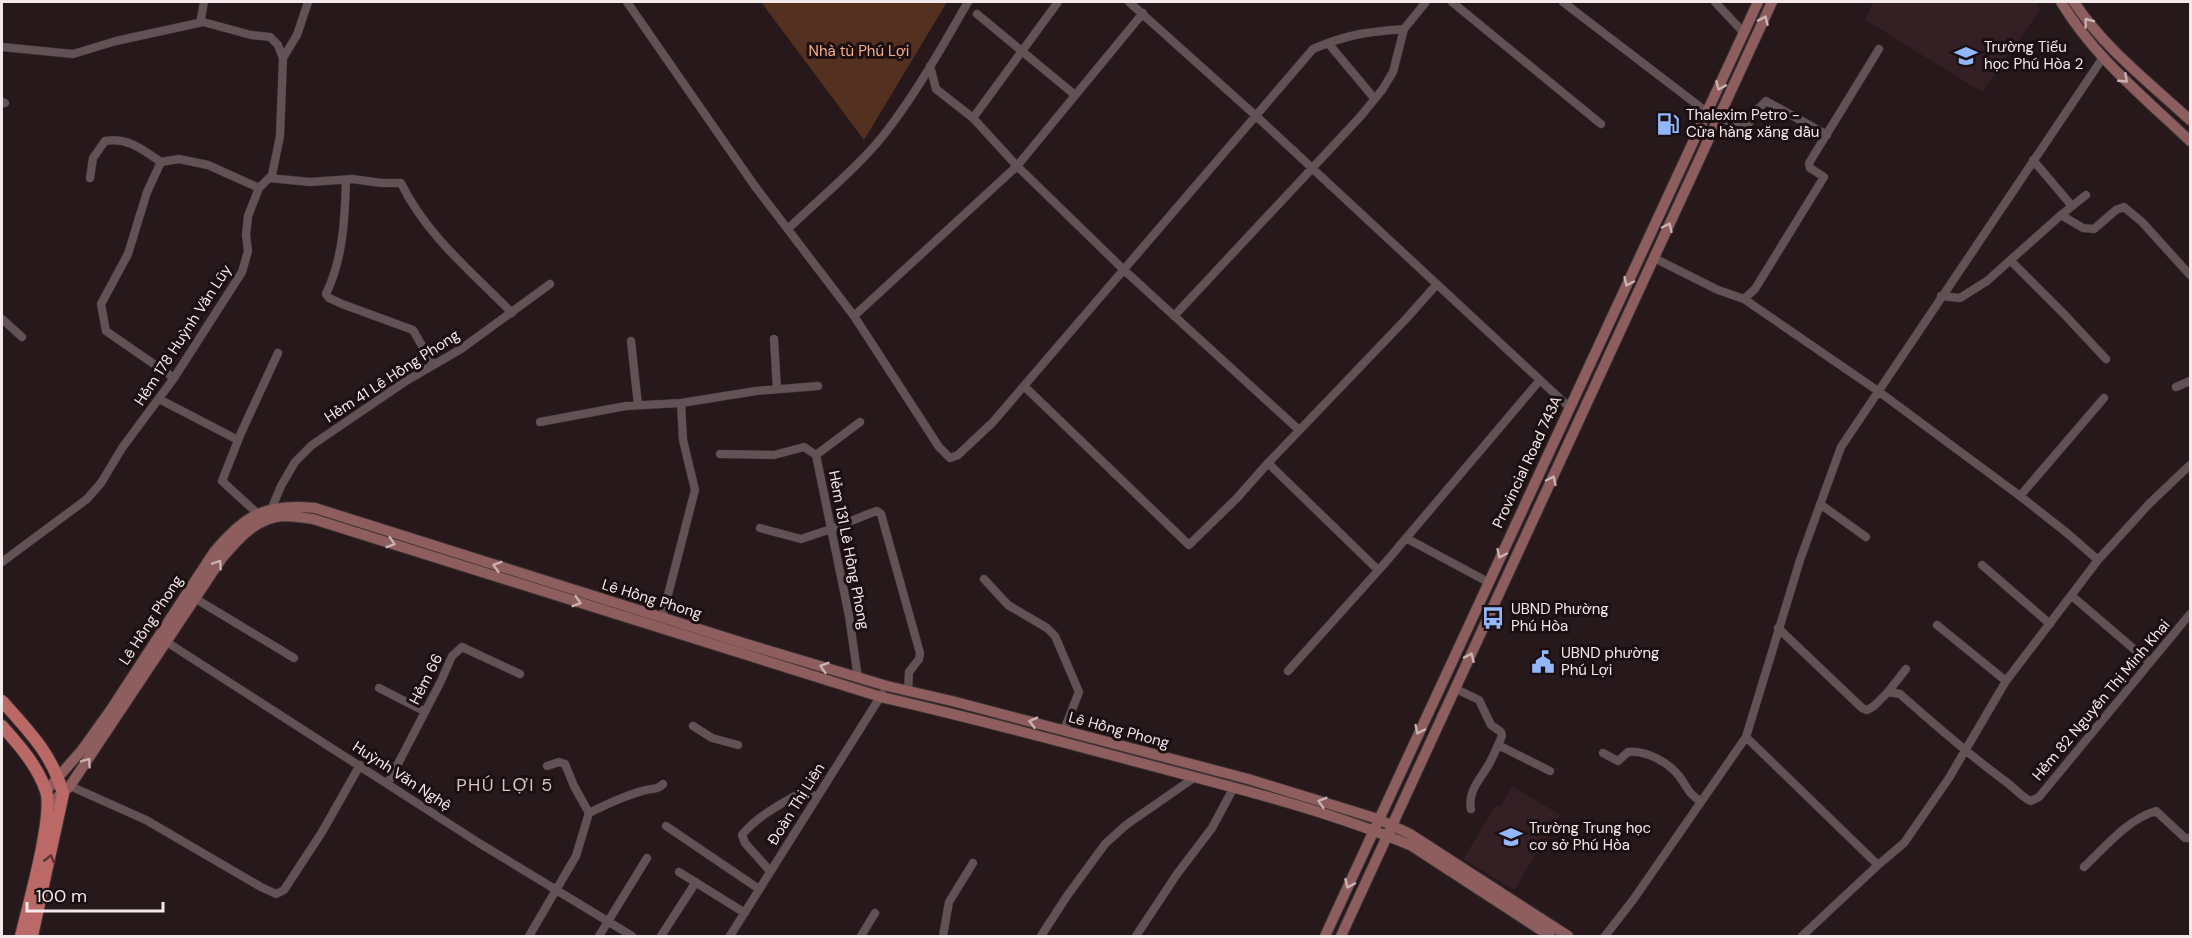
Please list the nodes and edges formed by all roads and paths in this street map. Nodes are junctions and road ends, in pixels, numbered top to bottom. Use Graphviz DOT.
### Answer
graph roads {
  1 [pos="204,2"];
  2 [pos="308,2"];
  3 [pos="627,2"];
  4 [pos="968,2"];
  5 [pos="1058,2"];
  6 [pos="1130,2"];
  7 [pos="1426,2"];
  8 [pos="1452,2"];
  9 [pos="1563,2"];
  10 [pos="1714,2"];
  11 [pos="1758,2"];
  12 [pos="1772,2"];
  13 [pos="2061,2"];
  14 [pos="2074,2"];
  15 [pos="1143,13"];
  16 [pos="977,14"];
  17 [pos="203,22"];
  18 [pos="1404,29"];
  19 [pos="1744,33"];
  20 [pos="1755,39"];
  21 [pos="1328,43"];
  22 [pos="2,47"];
  23 [pos="1879,49"];
  24 [pos="1022,51"];
  25 [pos="283,58"];
  26 [pos="2102,59"];
  27 [pos="930,66"];
  28 [pos="1075,95"];
  29 [pos="1374,98"];
  30 [pos="1708,113"];
  31 [pos="1255,115"];
  32 [pos="973,118"];
  33 [pos="1720,118"];
  34 [pos="2190,120"];
  35 [pos="1601,124"];
  36 [pos="1827,135"];
  37 [pos="2190,141"];
  38 [pos="2033,160"];
  39 [pos="161,162"];
  40 [pos="1017,166"];
  41 [pos="1312,168"];
  42 [pos="90,178"];
  43 [pos="269,178"];
  44 [pos="346,180"];
  45 [pos="259,188"];
  46 [pos="2086,195"];
  47 [pos="2072,206"];
  48 [pos="2061,215"];
  49 [pos="788,229"];
  50 [pos="1642,253"];
  51 [pos="1654,258"];
  52 [pos="2011,261"];
  53 [pos="1124,270"];
  54 [pos="2190,275"];
  55 [pos="550,284"];
  56 [pos="1437,284"];
  57 [pos="1941,296"];
  58 [pos="1744,299"];
  59 [pos="512,313"];
  60 [pos="854,316"];
  61 [pos="1174,316"];
  62 [pos="2,319"];
  63 [pos="22,337"];
  64 [pos="774,339"];
  65 [pos="631,341"];
  66 [pos="278,353"];
  67 [pos="2106,359"];
  68 [pos="434,365"];
  69 [pos="174,378"];
  70 [pos="1540,380"];
  71 [pos="2190,381"];
  72 [pos="818,386"];
  73 [pos="1023,386"];
  74 [pos="2176,387"];
  75 [pos="777,389"];
  76 [pos="1878,391"];
  77 [pos="2104,398"];
  78 [pos="159,399"];
  79 [pos="681,403"];
  80 [pos="638,405"];
  81 [pos="1569,407"];
  82 [pos="1583,413"];
  83 [pos="540,422"];
  84 [pos="860,423"];
  85 [pos="1299,430"];
  86 [pos="238,440"];
  87 [pos="720,454"];
  88 [pos="816,455"];
  89 [pos="1268,463"];
  90 [pos="2190,465"];
  91 [pos="2020,496"];
  92 [pos="1820,504"];
  93 [pos="271,510"];
  94 [pos="257,513"];
  95 [pos="1517,519"];
  96 [pos="1531,526"];
  97 [pos="760,528"];
  98 [pos="831,529"];
  99 [pos="1866,537"];
  100 [pos="1406,538"];
  101 [pos="2098,560"];
  102 [pos="2,561"];
  103 [pos="1982,565"];
  104 [pos="1378,570"];
  105 [pos="984,579"];
  106 [pos="1488,582"];
  107 [pos="2072,596"];
  108 [pos="196,598"];
  109 [pos="2190,614"];
  110 [pos="662,618"];
  111 [pos="2050,624"];
  112 [pos="1937,625"];
  113 [pos="1778,628"];
  114 [pos="1465,632"];
  115 [pos="162,639"];
  116 [pos="1478,639"];
  117 [pos="294,658"];
  118 [pos="2149,662"];
  119 [pos="1906,669"];
  120 [pos="1288,671"];
  121 [pos="520,674"];
  122 [pos="858,678"];
  123 [pos="2006,681"];
  124 [pos="887,686"];
  125 [pos="379,688"];
  126 [pos="1456,689"];
  127 [pos="908,691"];
  128 [pos="1888,692"];
  129 [pos="881,697"];
  130 [pos="2,701"];
  131 [pos="424,711"];
  132 [pos="2,726"];
  133 [pos="693,726"];
  134 [pos="1064,730"];
  135 [pos="1746,737"];
  136 [pos="738,745"];
  137 [pos="1498,745"];
  138 [pos="1965,752"];
  139 [pos="1603,753"];
  140 [pos="360,765"];
  141 [pos="547,766"];
  142 [pos="1550,771"];
  143 [pos="1195,777"];
  144 [pos="59,778"];
  145 [pos="388,783"];
  146 [pos="663,784"];
  147 [pos="1234,787"];
  148 [pos="67,790"];
  149 [pos="46,791"];
  150 [pos="816,796"];
  151 [pos="1701,802"];
  152 [pos="49,805"];
  153 [pos="1471,809"];
  154 [pos="589,813"];
  155 [pos="1378,819"];
  156 [pos="1393,825"];
  157 [pos="666,826"];
  158 [pos="1372,831"];
  159 [pos="1388,836"];
  160 [pos="2190,838"];
  161 [pos="647,858"];
  162 [pos="973,863"];
  163 [pos="1878,865"];
  164 [pos="2084,867"];
  165 [pos="770,871"];
  166 [pos="679,872"];
  167 [pos="696,882"];
  168 [pos="759,889"];
  169 [pos="556,890"];
  170 [pos="745,912"];
  171 [pos="875,913"];
  172 [pos="608,921"];
  173 [pos="21,936"];
  174 [pos="32,936"];
  175 [pos="529,936"];
  176 [pos="599,936"];
  177 [pos="632,936"];
  178 [pos="661,936"];
  179 [pos="730,936"];
  180 [pos="861,936"];
  181 [pos="943,936"];
  182 [pos="1041,936"];
  183 [pos="1136,936"];
  184 [pos="1325,936"];
  185 [pos="1341,936"];
  186 [pos="1550,936"];
  187 [pos="1568,936"];
  188 [pos="1605,936"];
  189 [pos="1802,936"];
  1 -- 17 [label="street"];
  2 -- 25 [label="street"];
  3 -- 49 [label="street"];
  4 -- 27 [label="street"];
  5 -- 24 [label="street"];
  6 -- 15 [label="street"];
  7 -- 18 [label="street"];
  8 -- 35 [label="street"];
  9 -- 30 [label="street"];
  10 -- 19 [label="street"];
  11 -- 19 [label="street, Provincial Road 743A"];
  20 -- 12 [label="street, Provincial Road 743A, one-way"];
  13 -- 26 [label="street"];
  34 -- 14 [label="street, one-way"];
  15 -- 28 [label="street"];
  15 -- 31 [label="street"];
  16 -- 24 [label="street"];
  17 -- 22 [label="street"];
  17 -- 25 [label="street"];
  18 -- 21 [label="street"];
  18 -- 29 [label="street"];
  19 -- 20 [label="street"];
  19 -- 30 [label="street, Provincial Road 743A, one-way"];
  20 -- 33 [label="street, Provincial Road 743A"];
  21 -- 29 [label="street"];
  21 -- 31 [label="street"];
  23 -- 36 [label="street"];
  24 -- 28 [label="street"];
  24 -- 32 [label="street"];
  25 -- 43 [label="street, Hẻm 178 Huỳnh Văn Lũy"];
  26 -- 37 [label="street, one-way"];
  26 -- 38 [label="street"];
  27 -- 32 [label="street"];
  27 -- 49 [label="street"];
  28 -- 40 [label="street"];
  29 -- 41 [label="street"];
  30 -- 33 [label="street"];
  30 -- 50 [label="street, Provincial Road 743A"];
  31 -- 41 [label="street"];
  31 -- 53 [label="street"];
  32 -- 40 [label="street"];
  33 -- 36 [label="street"];
  51 -- 33 [label="street, Provincial Road 743A, one-way"];
  36 -- 58 [label="street"];
  38 -- 47 [label="street"];
  38 -- 57 [label="street"];
  39 -- 42 [label="street"];
  39 -- 45 [label="street"];
  39 -- 69 [label="street"];
  40 -- 53 [label="street"];
  40 -- 60 [label="street"];
  41 -- 56 [label="street"];
  41 -- 61 [label="street"];
  43 -- 44 [label="street"];
  43 -- 45 [label="street, Hẻm 178 Huỳnh Văn Lũy"];
  44 -- 59 [label="street"];
  44 -- 68 [label="street"];
  45 -- 69 [label="street, Hẻm 178 Huỳnh Văn Lũy"];
  46 -- 47 [label="street"];
  47 -- 48 [label="street"];
  48 -- 52 [label="street"];
  48 -- 54 [label="street"];
  49 -- 60 [label="street"];
  50 -- 51 [label="street"];
  50 -- 81 [label="street, Provincial Road 743A, one-way"];
  51 -- 58 [label="street"];
  51 -- 82 [label="street, Provincial Road 743A"];
  52 -- 57 [label="street"];
  52 -- 67 [label="street"];
  53 -- 61 [label="street"];
  53 -- 73 [label="street"];
  55 -- 59 [label="street, Hẻm 41 Lê Hồng Phong"];
  56 -- 70 [label="street"];
  56 -- 85 [label="street"];
  57 -- 76 [label="street"];
  58 -- 76 [label="street"];
  59 -- 68 [label="street, Hẻm 41 Lê Hồng Phong"];
  60 -- 73 [label="street"];
  61 -- 85 [label="street"];
  62 -- 63 [label="street"];
  64 -- 75 [label="street"];
  65 -- 80 [label="street"];
  66 -- 86 [label="street"];
  68 -- 93 [label="street, Hẻm 41 Lê Hồng Phong"];
  69 -- 78 [label="street, Hẻm 178 Huỳnh Văn Lũy"];
  70 -- 81 [label="street"];
  70 -- 100 [label="street"];
  71 -- 74 [label="street"];
  72 -- 75 [label="street"];
  73 -- 89 [label="street"];
  75 -- 79 [label="street"];
  76 -- 91 [label="street"];
  76 -- 92 [label="street"];
  77 -- 91 [label="street"];
  78 -- 86 [label="street"];
  78 -- 102 [label="street, Hẻm 178 Huỳnh Văn Lũy"];
  79 -- 80 [label="street"];
  79 -- 110 [label="street"];
  80 -- 83 [label="street"];
  81 -- 82 [label="street"];
  81 -- 95 [label="street, Provincial Road 743A"];
  96 -- 82 [label="street, Provincial Road 743A, one-way"];
  84 -- 88 [label="street"];
  85 -- 89 [label="street"];
  86 -- 94 [label="street"];
  87 -- 88 [label="street, Hẻm 131 Lê Hồng Phong"];
  88 -- 98 [label="street, Hẻm 131 Lê Hồng Phong"];
  89 -- 104 [label="street"];
  90 -- 101 [label="street"];
  91 -- 101 [label="street"];
  92 -- 99 [label="street"];
  92 -- 113 [label="street"];
  93 -- 94 [label="street, Lê Hồng Phong"];
  110 -- 93 [label="street, Lê Hồng Phong, one-way"];
  94 -- 115 [label="street, Lê Hồng Phong"];
  95 -- 96 [label="street"];
  95 -- 106 [label="street, Provincial Road 743A, one-way"];
  96 -- 116 [label="street, Provincial Road 743A"];
  97 -- 98 [label="street"];
  98 -- 122 [label="street, Hẻm 131 Lê Hồng Phong"];
  98 -- 127 [label="street"];
  100 -- 104 [label="street"];
  100 -- 106 [label="street"];
  101 -- 107 [label="street"];
  103 -- 111 [label="street"];
  104 -- 120 [label="street"];
  105 -- 134 [label="street"];
  106 -- 114 [label="street, Provincial Road 743A"];
  107 -- 111 [label="street"];
  107 -- 118 [label="street"];
  108 -- 115 [label="street, Lê Hồng Phong"];
  108 -- 117 [label="street"];
  108 -- 129 [label="street, Lê Hồng Phong, one-way"];
  109 -- 118 [label="street, Hẻm 82 Nguyễn Thị Minh Khai"];
  122 -- 110 [label="street, Lê Hồng Phong, one-way"];
  111 -- 123 [label="street"];
  112 -- 123 [label="street"];
  113 -- 128 [label="street"];
  113 -- 135 [label="street"];
  114 -- 116 [label="street"];
  114 -- 155 [label="street, Provincial Road 743A, one-way"];
  115 -- 140 [label="street, Huỳnh Văn Nghệ"];
  115 -- 144 [label="street, Lê Hồng Phong"];
  148 -- 115 [label="street, Lê Hồng Phong, one-way"];
  126 -- 116 [label="street, Provincial Road 743A, one-way"];
  118 -- 138 [label="street, Hẻm 82 Nguyễn Thị Minh Khai"];
  119 -- 128 [label="street"];
  121 -- 131 [label="street, Hẻm 66"];
  122 -- 124 [label="street, Lê Hồng Phong"];
  123 -- 138 [label="street"];
  124 -- 127 [label="street, Lê Hồng Phong"];
  124 -- 129 [label="street, Đoàn Thị Liên"];
  125 -- 131 [label="street"];
  126 -- 137 [label="street"];
  126 -- 156 [label="street, Provincial Road 743A"];
  134 -- 127 [label="street, Lê Hồng Phong, one-way"];
  128 -- 138 [label="street"];
  129 -- 143 [label="street, Lê Hồng Phong"];
  129 -- 150 [label="street, Đoàn Thị Liên"];
  130 -- 144 [label="main road"];
  131 -- 145 [label="street, Hẻm 66"];
  132 -- 149 [label="main road"];
  133 -- 136 [label="street"];
  155 -- 134 [label="street, Lê Hồng Phong, one-way"];
  135 -- 151 [label="street"];
  135 -- 163 [label="street"];
  137 -- 142 [label="street"];
  137 -- 153 [label="street"];
  138 -- 163 [label="street"];
  139 -- 151 [label="street"];
  140 -- 145 [label="street, Huỳnh Văn Nghệ"];
  140 -- 148 [label="street"];
  141 -- 154 [label="street"];
  143 -- 147 [label="street, Lê Hồng Phong"];
  143 -- 182 [label="street"];
  144 -- 148 [label="main road"];
  144 -- 149 [label="street, Lê Hồng Phong"];
  145 -- 169 [label="street, Huỳnh Văn Nghệ"];
  146 -- 154 [label="street"];
  147 -- 158 [label="street, Lê Hồng Phong"];
  147 -- 183 [label="street"];
  148 -- 152 [label="street, Lê Hồng Phong"];
  174 -- 148 [label="main road, one-way"];
  149 -- 152 [label="main road"];
  150 -- 165 [label="street, Đoàn Thị Liên"];
  150 -- 165 [label="street"];
  151 -- 188 [label="street"];
  152 -- 173 [label="main road"];
  154 -- 169 [label="street"];
  155 -- 156 [label="street, Lê Hồng Phong"];
  155 -- 158 [label="street, Provincial Road 743A"];
  156 -- 159 [label="street, Provincial Road 743A"];
  156 -- 187 [label="street"];
  157 -- 168 [label="street"];
  158 -- 159 [label="street, Lê Hồng Phong"];
  158 -- 184 [label="street, Provincial Road 743A, one-way"];
  159 -- 185 [label="street, Provincial Road 743A"];
  159 -- 186 [label="street"];
  160 -- 164 [label="street"];
  161 -- 172 [label="street"];
  162 -- 181 [label="street"];
  163 -- 189 [label="street"];
  165 -- 168 [label="street, Đoàn Thị Liên"];
  166 -- 167 [label="street"];
  167 -- 170 [label="street"];
  167 -- 178 [label="street"];
  168 -- 170 [label="street, Đoàn Thị Liên"];
  169 -- 172 [label="street, Huỳnh Văn Nghệ"];
  169 -- 175 [label="street"];
  170 -- 179 [label="street, Đoàn Thị Liên"];
  171 -- 180 [label="street"];
  172 -- 176 [label="street"];
  172 -- 177 [label="street, Huỳnh Văn Nghệ"];
}
